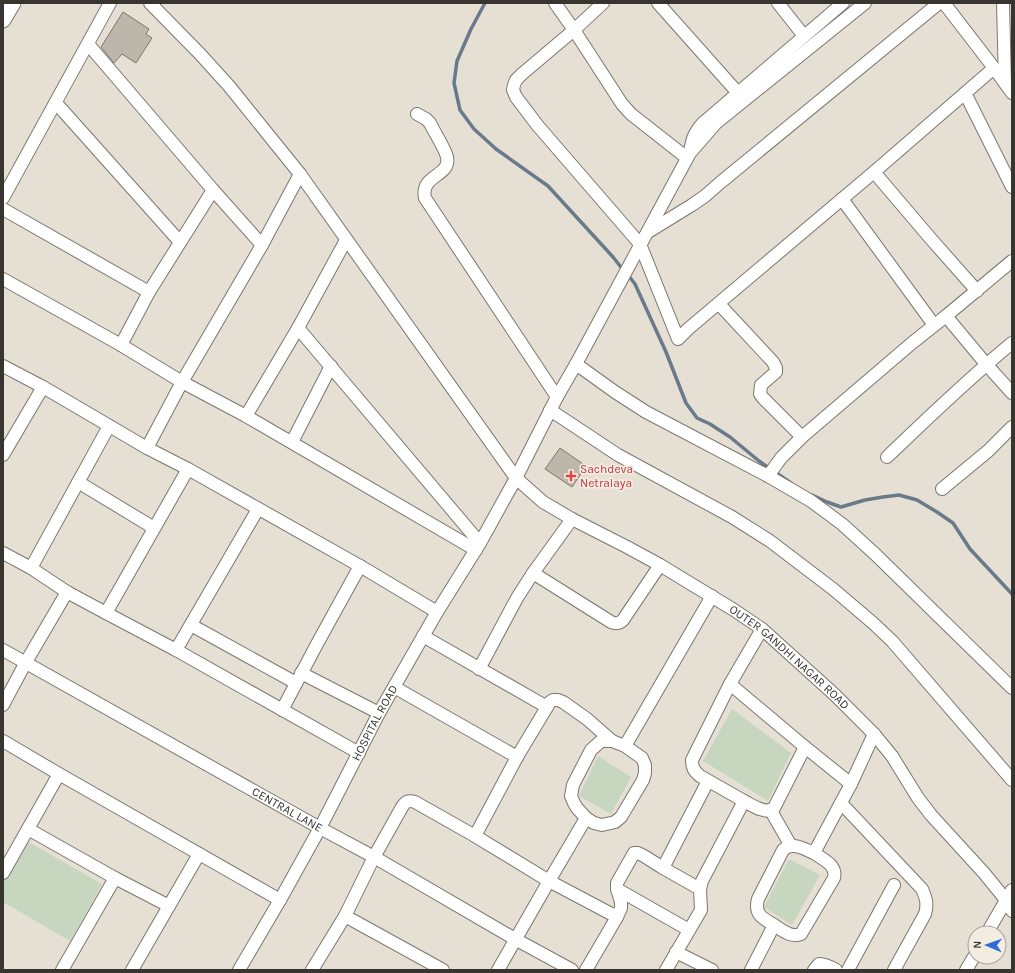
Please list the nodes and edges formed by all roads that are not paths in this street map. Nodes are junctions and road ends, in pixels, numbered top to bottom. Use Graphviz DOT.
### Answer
graph roads {
  1 [pos="13,3"];
  2 [pos="110,3"];
  3 [pos="150,3"];
  4 [pos="555,3"];
  5 [pos="603,3"];
  6 [pos="658,3"];
  7 [pos="778,3"];
  8 [pos="842,3"];
  9 [pos="939,3"];
  10 [pos="944,3"];
  11 [pos="1003,3"];
  12 [pos="862,4"];
  13 [pos="3,20"];
  14 [pos="574,30"];
  15 [pos="804,36"];
  16 [pos="88,44"];
  17 [pos="994,68"];
  18 [pos="1005,83"];
  19 [pos="738,93"];
  20 [pos="965,93"];
  21 [pos="1012,93"];
  22 [pos="56,103"];
  23 [pos="417,114"];
  24 [pos="688,155"];
  25 [pos="874,172"];
  26 [pos="300,174"];
  27 [pos="1012,187"];
  28 [pos="213,190"];
  29 [pos="3,198"];
  30 [pos="842,199"];
  31 [pos="3,209"];
  32 [pos="646,233"];
  33 [pos="346,240"];
  34 [pos="180,242"];
  35 [pos="262,245"];
  36 [pos="638,249"];
  37 [pos="1012,262"];
  38 [pos="3,279"];
  39 [pos="977,291"];
  40 [pos="150,292"];
  41 [pos="719,304"];
  42 [pos="946,316"];
  43 [pos="934,325"];
  44 [pos="298,328"];
  45 [pos="1012,344"];
  46 [pos="121,345"];
  47 [pos="576,364"];
  48 [pos="986,364"];
  49 [pos="3,366"];
  50 [pos="331,366"];
  51 [pos="182,382"];
  52 [pos="43,387"];
  53 [pos="1012,393"];
  54 [pos="557,397"];
  55 [pos="550,410"];
  56 [pos="246,416"];
  57 [pos="109,426"];
  58 [pos="1012,427"];
  59 [pos="802,437"];
  60 [pos="292,442"];
  61 [pos="5,447"];
  62 [pos="147,448"];
  63 [pos="887,457"];
  64 [pos="188,469"];
  65 [pos="769,474"];
  66 [pos="516,478"];
  67 [pos="78,482"];
  68 [pos="942,489"];
  69 [pos="258,509"];
  70 [pos="572,519"];
  71 [pos="154,528"];
  72 [pos="478,546"];
  73 [pos="3,553"];
  74 [pos="660,565"];
  75 [pos="360,566"];
  76 [pos="31,568"];
  77 [pos="533,573"];
  78 [pos="67,592"];
  79 [pos="712,596"];
  80 [pos="437,612"];
  81 [pos="106,613"];
  82 [pos="190,625"];
  83 [pos="762,629"];
  84 [pos="423,636"];
  85 [pos="3,650"];
  86 [pos="176,650"];
  87 [pos="26,662"];
  88 [pos="479,669"];
  89 [pos="299,678"];
  90 [pos="730,684"];
  91 [pos="394,687"];
  92 [pos="1012,688"];
  93 [pos="3,705"];
  94 [pos="547,707"];
  95 [pos="282,710"];
  96 [pos="379,712"];
  97 [pos="874,734"];
  98 [pos="3,741"];
  99 [pos="612,741"];
  100 [pos="625,746"];
  101 [pos="805,747"];
  102 [pos="359,753"];
  103 [pos="517,757"];
  104 [pos="59,774"];
  105 [pos="1012,780"];
  106 [pos="708,781"];
  107 [pos="851,784"];
  108 [pos="744,800"];
  109 [pos="841,803"];
  110 [pos="771,810"];
  111 [pos="586,818"];
  112 [pos="320,828"];
  113 [pos="28,829"];
  114 [pos="475,836"];
  115 [pos="791,846"];
  116 [pos="814,853"];
  117 [pos="199,854"];
  118 [pos="374,857"];
  119 [pos="663,868"];
  120 [pos="3,873"];
  121 [pos="115,878"];
  122 [pos="549,881"];
  123 [pos="894,885"];
  124 [pos="617,889"];
  125 [pos="700,889"];
  126 [pos="280,900"];
  127 [pos="1010,900"];
  128 [pos="168,906"];
  129 [pos="345,916"];
  130 [pos="617,917"];
  131 [pos="774,925"];
  132 [pos="993,925"];
  133 [pos="689,930"];
  134 [pos="515,939"];
  135 [pos="676,952"];
  136 [pos="435,968"];
  137 [pos="62,970"];
  138 [pos="132,970"];
  139 [pos="239,970"];
  140 [pos="312,970"];
  141 [pos="498,970"];
  142 [pos="572,970"];
  143 [pos="586,970"];
  144 [pos="666,970"];
  145 [pos="712,970"];
  146 [pos="751,970"];
  147 [pos="814,970"];
  148 [pos="836,970"];
  149 [pos="848,970"];
  150 [pos="894,970"];
  1 -- 13 [label="main road"];
  2 -- 16 [label="street"];
  3 -- 26 [label="street, OUTER GANDHI NAGAR ROAD"];
  4 -- 14 [label="street"];
  5 -- 14 [label="street"];
  6 -- 19 [label="street"];
  7 -- 15 [label="street"];
  8 -- 15 [label="street"];
  9 -- 32 [label="street"];
  10 -- 17 [label="street"];
  11 -- 18 [label="street"];
  12 -- 24 [label="street"];
  14 -- 24 [label="street"];
  14 -- 36 [label="street"];
  15 -- 19 [label="street"];
  16 -- 22 [label="street"];
  16 -- 28 [label="street"];
  17 -- 18 [label="street"];
  17 -- 20 [label="street"];
  18 -- 21 [label="street"];
  19 -- 24 [label="street"];
  20 -- 25 [label="street"];
  20 -- 27 [label="street"];
  22 -- 29 [label="street"];
  22 -- 34 [label="street"];
  23 -- 54 [label="street"];
  24 -- 32 [label="street, HOSPITAL ROAD"];
  25 -- 30 [label="street"];
  25 -- 39 [label="street"];
  26 -- 33 [label="street, OUTER GANDHI NAGAR ROAD"];
  26 -- 35 [label="street"];
  28 -- 34 [label="street"];
  28 -- 35 [label="street"];
  30 -- 41 [label="street"];
  30 -- 43 [label="street"];
  31 -- 40 [label="street"];
  32 -- 36 [label="street, HOSPITAL ROAD"];
  33 -- 44 [label="street"];
  33 -- 66 [label="street, OUTER GANDHI NAGAR ROAD"];
  34 -- 40 [label="street"];
  35 -- 51 [label="street"];
  36 -- 41 [label="street"];
  36 -- 47 [label="street, HOSPITAL ROAD"];
  37 -- 39 [label="street"];
  38 -- 46 [label="street"];
  39 -- 42 [label="street"];
  40 -- 46 [label="street"];
  41 -- 59 [label="street"];
  42 -- 43 [label="street"];
  42 -- 48 [label="street"];
  43 -- 59 [label="street"];
  44 -- 50 [label="street"];
  44 -- 56 [label="street"];
  45 -- 48 [label="street"];
  46 -- 51 [label="street"];
  47 -- 54 [label="street, HOSPITAL ROAD"];
  47 -- 65 [label="street"];
  48 -- 53 [label="street"];
  48 -- 63 [label="street"];
  49 -- 52 [label="street"];
  50 -- 60 [label="street"];
  50 -- 72 [label="street"];
  51 -- 56 [label="street"];
  51 -- 62 [label="street"];
  52 -- 57 [label="street"];
  52 -- 61 [label="street"];
  54 -- 55 [label="street, HOSPITAL ROAD"];
  55 -- 66 [label="street, HOSPITAL ROAD"];
  55 -- 105 [label="street"];
  56 -- 60 [label="street"];
  57 -- 62 [label="street"];
  57 -- 67 [label="street"];
  58 -- 68 [label="street"];
  59 -- 65 [label="street"];
  60 -- 72 [label="street"];
  62 -- 64 [label="street"];
  64 -- 69 [label="street"];
  64 -- 71 [label="street"];
  65 -- 92 [label="street"];
  66 -- 70 [label="street, OUTER GANDHI NAGAR ROAD"];
  66 -- 72 [label="street, HOSPITAL ROAD"];
  67 -- 71 [label="street"];
  67 -- 76 [label="street"];
  69 -- 75 [label="street"];
  69 -- 82 [label="street"];
  70 -- 74 [label="street, OUTER GANDHI NAGAR ROAD"];
  70 -- 77 [label="street"];
  71 -- 81 [label="street"];
  72 -- 80 [label="street, HOSPITAL ROAD"];
  73 -- 76 [label="street"];
  74 -- 77 [label="street"];
  74 -- 79 [label="street, OUTER GANDHI NAGAR ROAD"];
  75 -- 80 [label="street"];
  75 -- 89 [label="street"];
  76 -- 78 [label="street"];
  77 -- 88 [label="street"];
  78 -- 81 [label="street"];
  78 -- 87 [label="street"];
  79 -- 83 [label="street, OUTER GANDHI NAGAR ROAD"];
  79 -- 100 [label="street"];
  80 -- 84 [label="street, HOSPITAL ROAD"];
  81 -- 86 [label="street"];
  82 -- 86 [label="street"];
  82 -- 89 [label="street"];
  83 -- 90 [label="street"];
  83 -- 97 [label="street, OUTER GANDHI NAGAR ROAD"];
  84 -- 88 [label="street"];
  84 -- 91 [label="street, HOSPITAL ROAD"];
  85 -- 87 [label="street, CENTRAL LANE"];
  86 -- 95 [label="street"];
  87 -- 93 [label="street"];
  87 -- 112 [label="street, CENTRAL LANE"];
  88 -- 94 [label="street"];
  89 -- 95 [label="street"];
  89 -- 96 [label="street"];
  90 -- 101 [label="street"];
  90 -- 106 [label="street"];
  91 -- 96 [label="street, HOSPITAL ROAD"];
  91 -- 103 [label="street"];
  94 -- 99 [label="street"];
  94 -- 103 [label="street"];
  95 -- 102 [label="street"];
  96 -- 102 [label="street, HOSPITAL ROAD"];
  97 -- 107 [label="street"];
  97 -- 127 [label="street, OUTER GANDHI NAGAR ROAD"];
  98 -- 104 [label="street"];
  99 -- 100 [label="street"];
  99 -- 111 [label="street"];
  100 -- 111 [label="street"];
  101 -- 107 [label="street"];
  101 -- 110 [label="street"];
  102 -- 112 [label="street, HOSPITAL ROAD"];
  103 -- 114 [label="street"];
  104 -- 113 [label="street"];
  104 -- 117 [label="street"];
  106 -- 108 [label="street"];
  106 -- 119 [label="street"];
  107 -- 109 [label="street"];
  108 -- 110 [label="street"];
  108 -- 125 [label="street"];
  109 -- 116 [label="street"];
  109 -- 150 [label="street"];
  110 -- 115 [label="street"];
  111 -- 122 [label="street"];
  112 -- 118 [label="street, CENTRAL LANE"];
  112 -- 126 [label="street, HOSPITAL ROAD"];
  113 -- 120 [label="street"];
  113 -- 121 [label="street"];
  114 -- 118 [label="street"];
  114 -- 122 [label="street"];
  115 -- 116 [label="street"];
  115 -- 131 [label="street"];
  116 -- 131 [label="street"];
  117 -- 126 [label="street"];
  117 -- 128 [label="street"];
  118 -- 129 [label="street"];
  118 -- 134 [label="street, CENTRAL LANE"];
  119 -- 124 [label="street"];
  119 -- 125 [label="street"];
  121 -- 128 [label="street"];
  121 -- 137 [label="street"];
  122 -- 130 [label="street"];
  122 -- 134 [label="street"];
  123 -- 149 [label="street"];
  124 -- 130 [label="street"];
  124 -- 133 [label="street"];
  125 -- 133 [label="street"];
  126 -- 139 [label="street, HOSPITAL ROAD"];
  127 -- 132 [label="street"];
  128 -- 138 [label="street"];
  129 -- 136 [label="street"];
  129 -- 140 [label="street"];
  130 -- 143 [label="street"];
  131 -- 146 [label="street"];
  133 -- 135 [label="street"];
  134 -- 141 [label="street"];
  134 -- 142 [label="street, CENTRAL LANE"];
  135 -- 144 [label="street"];
  135 -- 145 [label="street"];
  147 -- 148 [label="street"];
}
